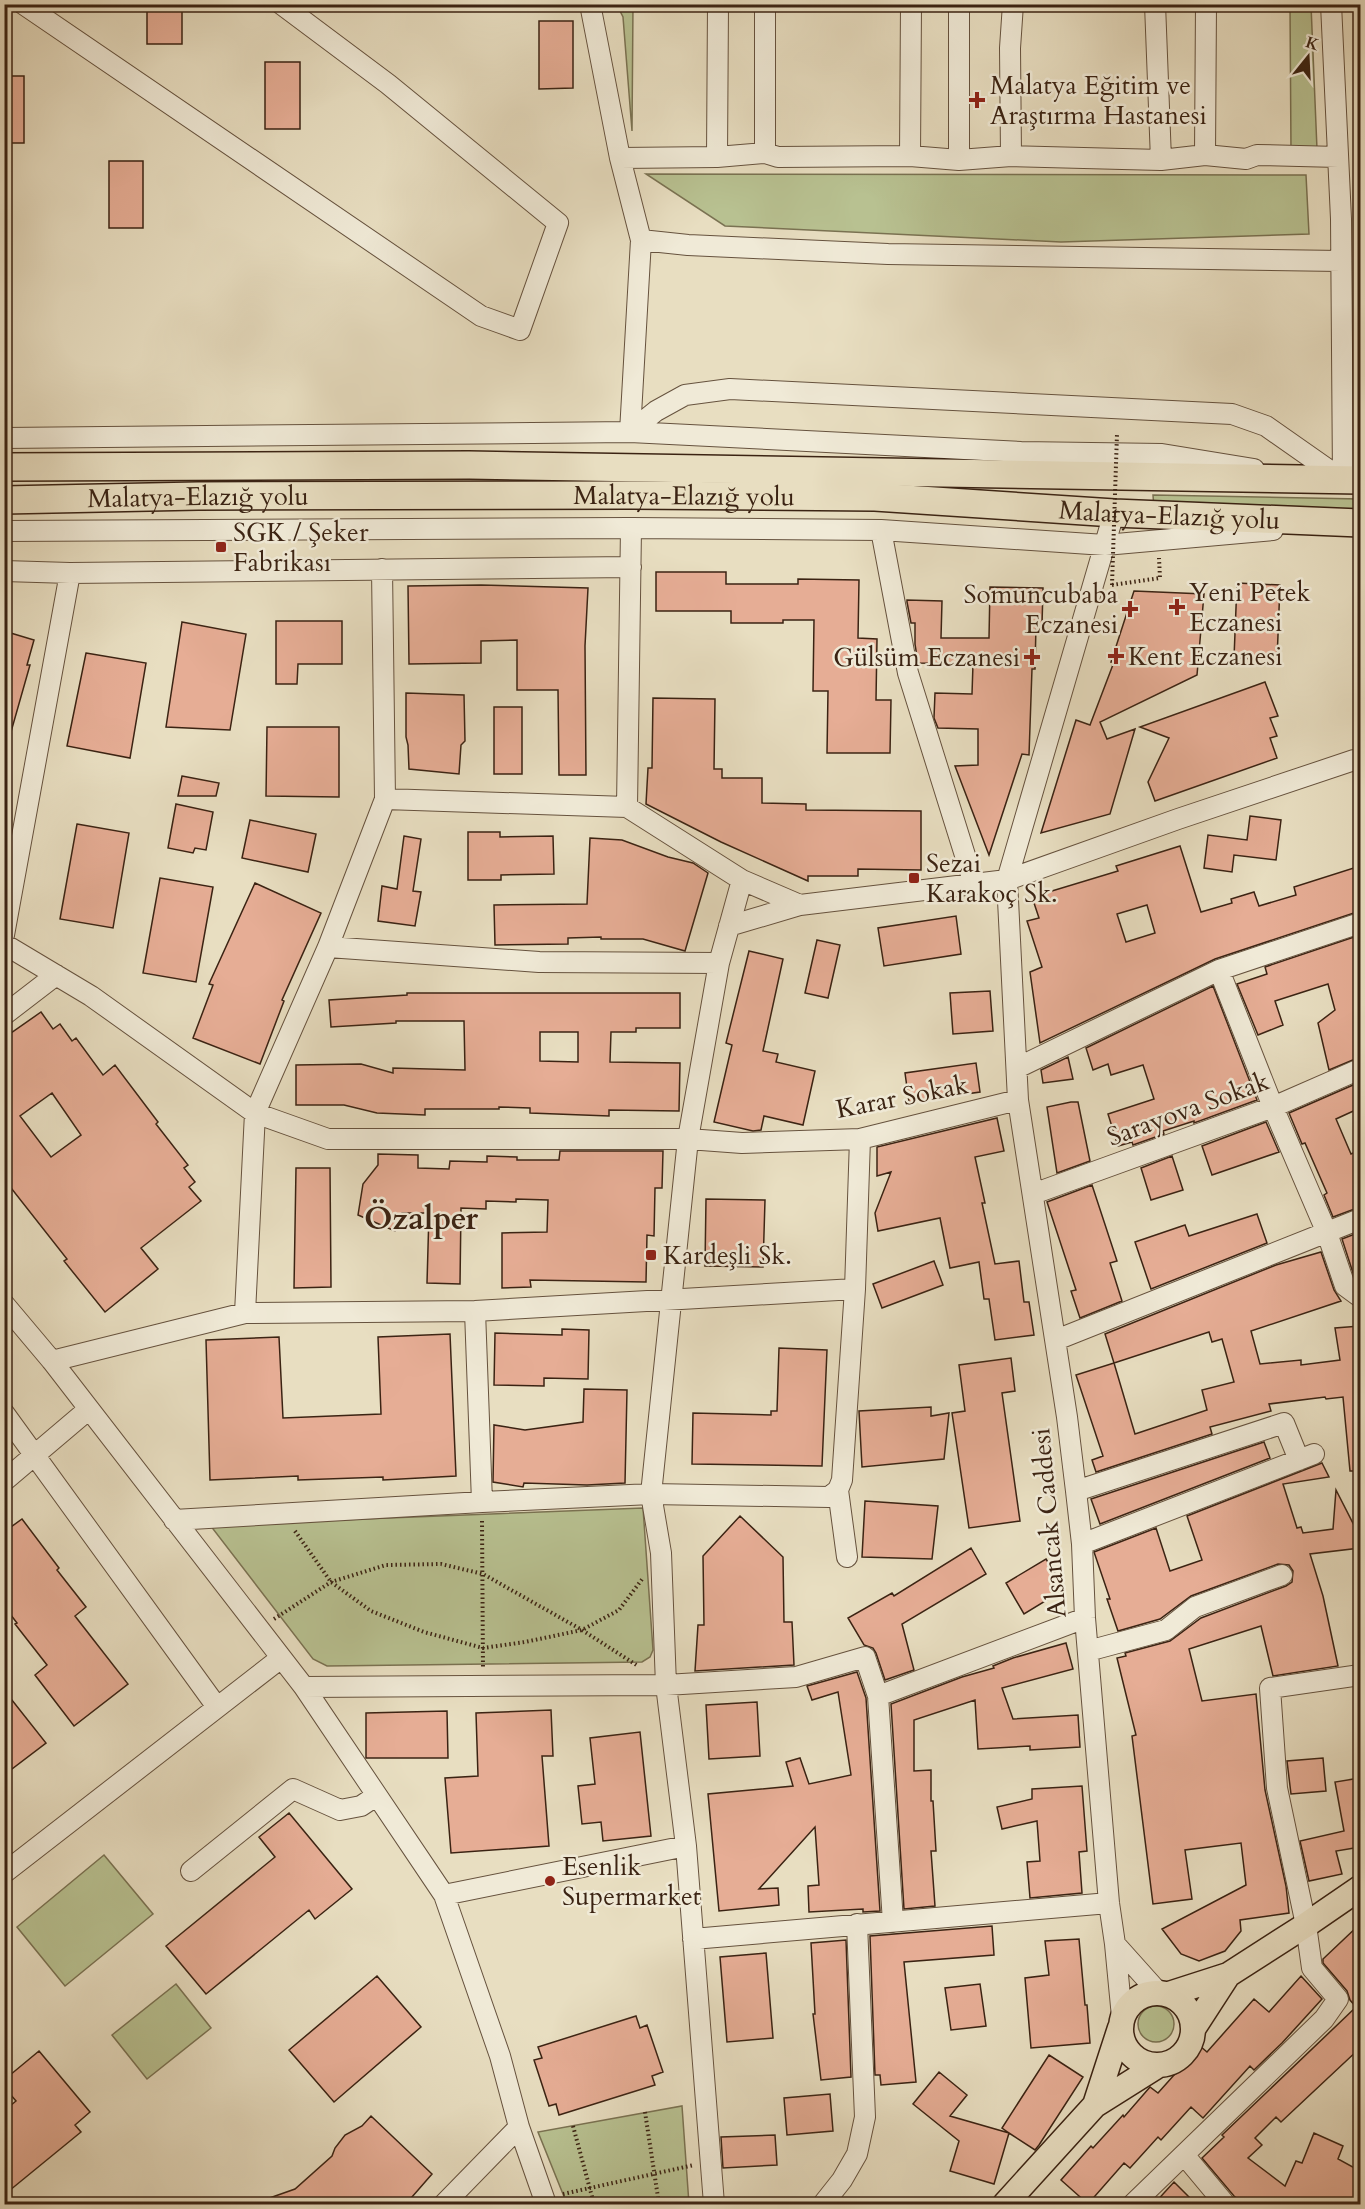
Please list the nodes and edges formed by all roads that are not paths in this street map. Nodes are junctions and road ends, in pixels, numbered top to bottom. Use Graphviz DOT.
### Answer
graph roads {
  1 [pos="23,4"];
  2 [pos="281,4"];
  3 [pos="590,4"];
  4 [pos="718,4"];
  5 [pos="765,4"];
  6 [pos="911,4"];
  7 [pos="959,4"];
  8 [pos="1013,4"];
  9 [pos="1155,4"];
  10 [pos="1206,4"];
  11 [pos="1331,4"];
  12 [pos="765,153"];
  13 [pos="1205,155"];
  14 [pos="910,156"];
  15 [pos="1011,156"];
  16 [pos="717,157"];
  17 [pos="1338,157"];
  18 [pos="620,158"];
  19 [pos="959,160"];
  20 [pos="1161,160"];
  21 [pos="641,240"];
  22 [pos="1341,261"];
  23 [pos="630,432"];
  24 [pos="4,438"];
  25 [pos="4,467"];
  26 [pos="1312,480"];
  27 [pos="1352,480"];
  28 [pos="4,500"];
  29 [pos="1114,513"];
  30 [pos="1355,523"];
  31 [pos="631,528"];
  32 [pos="881,530"];
  33 [pos="4,531"];
  34 [pos="1105,545"];
  35 [pos="631,567"];
  36 [pos="382,569"];
  37 [pos="4,571"];
  38 [pos="70,573"];
  39 [pos="1360,760"];
  40 [pos="386,799"];
  41 [pos="627,807"];
  42 [pos="742,880"];
  43 [pos="1007,880"];
  44 [pos="974,884"];
  45 [pos="800,905"];
  46 [pos="1360,923"];
  47 [pos="729,926"];
  48 [pos="4,935"];
  49 [pos="4,944"];
  50 [pos="328,947"];
  51 [pos="719,963"];
  52 [pos="1219,970"];
  53 [pos="56,975"];
  54 [pos="4,1015"];
  55 [pos="1017,1068"];
  56 [pos="1360,1069"];
  57 [pos="1018,1100"];
  58 [pos="1273,1107"];
  59 [pos="255,1113"];
  60 [pos="860,1138"];
  61 [pos="688,1139"];
  62 [pos="1033,1194"];
  63 [pos="1360,1219"];
  64 [pos="1327,1233"];
  65 [pos="855,1289"];
  66 [pos="1360,1297"];
  67 [pos="671,1299"];
  68 [pos="4,1304"];
  69 [pos="475,1311"];
  70 [pos="245,1312"];
  71 [pos="1056,1340"];
  72 [pos="52,1361"];
  73 [pos="89,1409"];
  74 [pos="4,1413"];
  75 [pos="36,1454"];
  76 [pos="4,1481"];
  77 [pos="838,1490"];
  78 [pos="1076,1491"];
  79 [pos="651,1494"];
  80 [pos="482,1502"];
  81 [pos="174,1520"];
  82 [pos="1082,1544"];
  83 [pos="847,1557"];
  84 [pos="1282,1575"];
  85 [pos="1085,1618"];
  86 [pos="1088,1651"];
  87 [pos="281,1658"];
  88 [pos="1360,1675"];
  89 [pos="666,1685"];
  90 [pos="304,1687"];
  91 [pos="878,1696"];
  92 [pos="217,1707"];
  93 [pos="376,1796"];
  94 [pos="686,1846"];
  95 [pos="8,1863"];
  96 [pos="191,1871"];
  97 [pos="1360,1888"];
  98 [pos="444,1895"];
  99 [pos="1109,1903"];
  100 [pos="894,1922"];
  101 [pos="856,1924"];
  102 [pos="1306,1925"];
  103 [pos="693,1939"];
  104 [pos="1115,1944"];
  105 [pos="1228,1974"];
  106 [pos="1164,1993"];
  107 [pos="1121,2022"];
  108 [pos="1193,2030"];
  109 [pos="1157,2066"];
  110 [pos="1095,2105"];
  111 [pos="519,2127"];
  112 [pos="1185,2156"];
  113 [pos="444,2205"];
  114 [pos="546,2205"];
  115 [pos="714,2205"];
  116 [pos="823,2205"];
  117 [pos="1005,2205"];
  118 [pos="1133,2205"];
  119 [pos="1225,2205"];
  1 -- 2 [label="street"];
  3 -- 18 [label="street"];
  4 -- 16 [label="street"];
  5 -- 12 [label="street"];
  6 -- 14 [label="street"];
  7 -- 19 [label="street"];
  8 -- 15 [label="street"];
  9 -- 20 [label="street"];
  10 -- 13 [label="street"];
  11 -- 17 [label="street"];
  12 -- 14 [label="street"];
  12 -- 16 [label="street"];
  13 -- 17 [label="street"];
  13 -- 20 [label="street"];
  14 -- 19 [label="street"];
  15 -- 19 [label="street"];
  15 -- 20 [label="street"];
  16 -- 18 [label="street"];
  17 -- 22 [label="street"];
  18 -- 21 [label="street"];
  21 -- 22 [label="street"];
  21 -- 23 [label="street"];
  22 -- 27 [label="street"];
  23 -- 24 [label="street"];
  23 -- 26 [label="street"];
  23 -- 27 [label="street"];
  25 -- 26 [label="highway, Malatya-Elazığ yolu"];
  26 -- 27 [label="highway, Malatya-Elazığ yolu"];
  28 -- 29 [label="highway, Malatya-Elazığ yolu"];
  29 -- 30 [label="highway, Malatya-Elazığ yolu"];
  29 -- 34 [label="street, Alsancak Caddesi"];
  30 -- 34 [label="street"];
  31 -- 32 [label="street"];
  31 -- 33 [label="street"];
  31 -- 35 [label="street"];
  32 -- 34 [label="street"];
  32 -- 44 [label="street"];
  34 -- 43 [label="street, Alsancak Caddesi"];
  35 -- 36 [label="street"];
  35 -- 41 [label="street"];
  36 -- 38 [label="street"];
  36 -- 40 [label="street"];
  37 -- 38 [label="street"];
  38 -- 48 [label="street"];
  39 -- 43 [label="street"];
  40 -- 41 [label="street"];
  40 -- 50 [label="street"];
  41 -- 42 [label="street"];
  42 -- 45 [label="street"];
  42 -- 47 [label="street"];
  43 -- 44 [label="street"];
  43 -- 55 [label="street, Alsancak Caddesi"];
  44 -- 45 [label="street"];
  45 -- 47 [label="street"];
  46 -- 52 [label="street"];
  47 -- 51 [label="street"];
  49 -- 53 [label="street, Karar Sokak"];
  50 -- 51 [label="street"];
  50 -- 59 [label="street"];
  51 -- 61 [label="street"];
  52 -- 55 [label="street"];
  52 -- 58 [label="street"];
  53 -- 54 [label="street"];
  53 -- 59 [label="street, Karar Sokak"];
  55 -- 57 [label="street, Alsancak Caddesi"];
  56 -- 58 [label="street, Sarayova Sokak"];
  57 -- 60 [label="street, Karar Sokak"];
  57 -- 62 [label="street, Alsancak Caddesi"];
  58 -- 62 [label="street, Sarayova Sokak"];
  58 -- 64 [label="street"];
  59 -- 61 [label="street, Karar Sokak"];
  59 -- 70 [label="street"];
  60 -- 61 [label="street, Karar Sokak"];
  60 -- 65 [label="street"];
  61 -- 67 [label="street"];
  62 -- 71 [label="street, Alsancak Caddesi"];
  63 -- 64 [label="street"];
  64 -- 66 [label="street"];
  64 -- 71 [label="street"];
  65 -- 67 [label="street"];
  65 -- 77 [label="street"];
  67 -- 69 [label="street"];
  67 -- 79 [label="street"];
  68 -- 72 [label="street"];
  69 -- 70 [label="street"];
  69 -- 80 [label="street"];
  70 -- 72 [label="street"];
  71 -- 78 [label="street, Alsancak Caddesi"];
  72 -- 73 [label="street"];
  73 -- 75 [label="street"];
  73 -- 81 [label="street"];
  74 -- 75 [label="street"];
  75 -- 76 [label="street"];
  75 -- 92 [label="street"];
  77 -- 79 [label="street"];
  77 -- 83 [label="street"];
  78 -- 82 [label="street, Alsancak Caddesi"];
  78 -- 82 [label="street"];
  79 -- 80 [label="street"];
  79 -- 89 [label="street"];
  80 -- 81 [label="street"];
  81 -- 87 [label="street"];
  82 -- 85 [label="street, Alsancak Caddesi"];
  84 -- 86 [label="street"];
  85 -- 86 [label="street, Alsancak Caddesi"];
  85 -- 91 [label="street"];
  86 -- 99 [label="street, Alsancak Caddesi"];
  87 -- 90 [label="street"];
  87 -- 92 [label="street"];
  88 -- 102 [label="street"];
  89 -- 90 [label="street"];
  89 -- 91 [label="street"];
  89 -- 94 [label="street"];
  90 -- 93 [label="street"];
  91 -- 100 [label="street"];
  92 -- 95 [label="street"];
  93 -- 96 [label="street"];
  93 -- 98 [label="street"];
  94 -- 98 [label="street"];
  94 -- 103 [label="street"];
  97 -- 102 [label="main road"];
  98 -- 111 [label="street"];
  99 -- 100 [label="street"];
  99 -- 104 [label="street, Alsancak Caddesi"];
  100 -- 101 [label="street"];
  101 -- 103 [label="street"];
  101 -- 116 [label="street"];
  102 -- 105 [label="main road"];
  102 -- 112 [label="street"];
  103 -- 115 [label="street"];
  104 -- 106 [label="street"];
  104 -- 107 [label="street, Alsancak Caddesi"];
  105 -- 106 [label="main road"];
  105 -- 108 [label="main road"];
  106 -- 107 [label="main road"];
  106 -- 108 [label="main road"];
  107 -- 109 [label="main road"];
  107 -- 110 [label="main road"];
  108 -- 109 [label="main road"];
  109 -- 110 [label="main road"];
  110 -- 117 [label="main road"];
  111 -- 113 [label="street"];
  111 -- 114 [label="street"];
  112 -- 118 [label="street"];
  112 -- 119 [label="street"];
}
